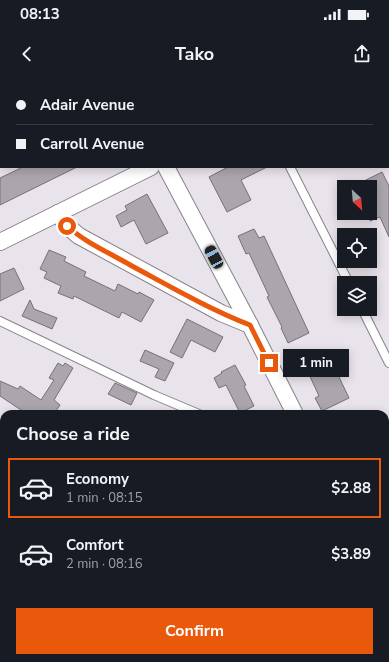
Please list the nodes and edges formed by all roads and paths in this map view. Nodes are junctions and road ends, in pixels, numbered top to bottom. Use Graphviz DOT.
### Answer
graph roads {
  1 [pos="149,168"];
  2 [pos="167,168"];
  3 [pos="291,168"];
  4 [pos="58,213"];
  5 [pos="0,242"];
  6 [pos="345,276"];
  7 [pos="366,316"];
  8 [pos="0,321"];
  9 [pos="250,325"];
  10 [pos="389,363"];
  11 [pos="190,410"];
  12 [pos="293,410"];
  1 -- 4 [label="street"];
  2 -- 9 [label="street"];
  3 -- 6 [label="lane"];
  4 -- 5 [label="street"];
  4 -- 9 [label="street"];
  7 -- 10 [label="lane"];
  8 -- 11 [label="lane"];
  9 -- 12 [label="street"];
}
